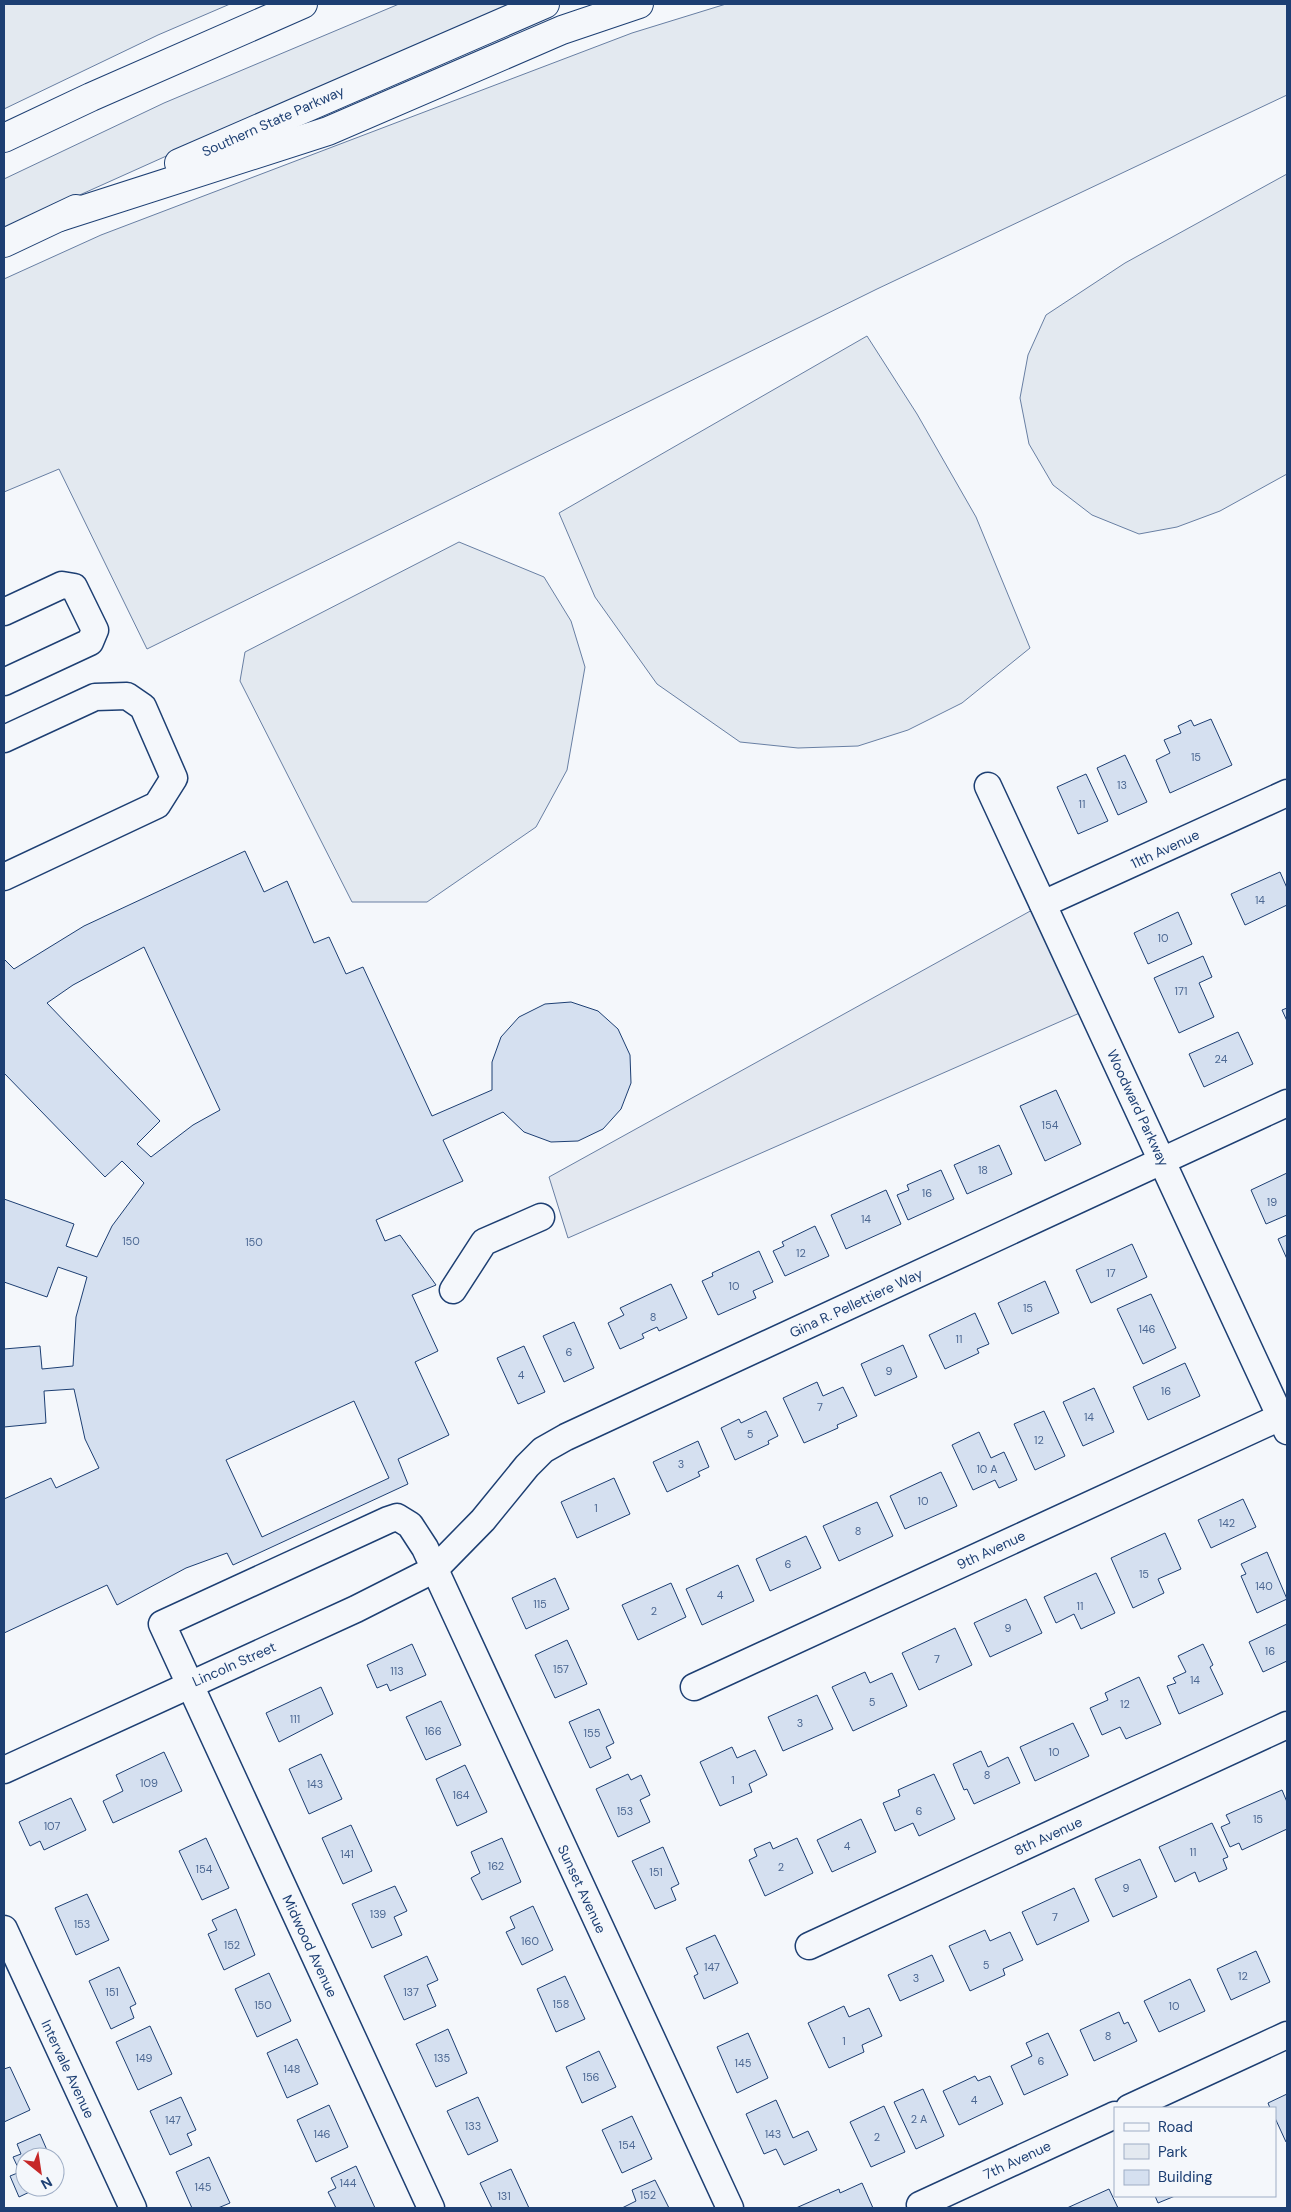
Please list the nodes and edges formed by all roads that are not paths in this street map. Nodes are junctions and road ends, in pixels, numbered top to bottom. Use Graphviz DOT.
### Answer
graph roads {
  1 [pos="303,4"];
  2 [pos="545,4"];
  3 [pos="639,4"];
  4 [pos="4,138"];
  5 [pos="60,217"];
  6 [pos="4,244"];
  7 [pos="4,612"];
  8 [pos="4,682"];
  9 [pos="4,739"];
  10 [pos="988,786"];
  11 [pos="1287,793"];
  12 [pos="4,877"];
  13 [pos="1043,904"];
  14 [pos="1287,1103"];
  15 [pos="1163,1162"];
  16 [pos="542,1217"];
  17 [pos="453,1290"];
  18 [pos="1285,1421"];
  19 [pos="457,1547"];
  20 [pos="435,1569"];
  21 [pos="189,1685"];
  22 [pos="694,1686"];
  23 [pos="1287,1725"];
  24 [pos="4,1770"];
  25 [pos="4,1929"];
  26 [pos="809,1946"];
  27 [pos="1287,2035"];
  28 [pos="1131,2107"];
  29 [pos="1114,2115"];
  30 [pos="920,2205"];
  31 [pos="133,2208"];
  32 [pos="431,2208"];
  33 [pos="730,2208"];
  1 -- 4 [label="highway"];
  2 -- 5 [label="highway, Southern State Parkway"];
  3 -- 5 [label="highway"];
  5 -- 6 [label="highway, Southern State Parkway"];
  7 -- 8 [label="street"];
  9 -- 12 [label="street"];
  10 -- 13 [label="street, Woodward Parkway"];
  11 -- 13 [label="street, 11th Avenue"];
  13 -- 15 [label="street, Woodward Parkway"];
  14 -- 15 [label="street, Gina R. Pellettiere Way"];
  15 -- 18 [label="street, Woodward Parkway"];
  15 -- 19 [label="street, Gina R. Pellettiere Way"];
  16 -- 17 [label="street"];
  18 -- 22 [label="street, 9th Avenue"];
  19 -- 20 [label="street, Lincoln Street"];
  20 -- 21 [label="street, Lincoln Street"];
  20 -- 21 [label="street, Sunset Avenue"];
  20 -- 33 [label="street, Sunset Avenue"];
  21 -- 24 [label="street, Lincoln Street"];
  21 -- 32 [label="street, Midwood Avenue"];
  23 -- 26 [label="street, 8th Avenue"];
  25 -- 31 [label="street, Intervale Avenue"];
  27 -- 28 [label="street"];
  29 -- 30 [label="street, 7th Avenue"];
}
